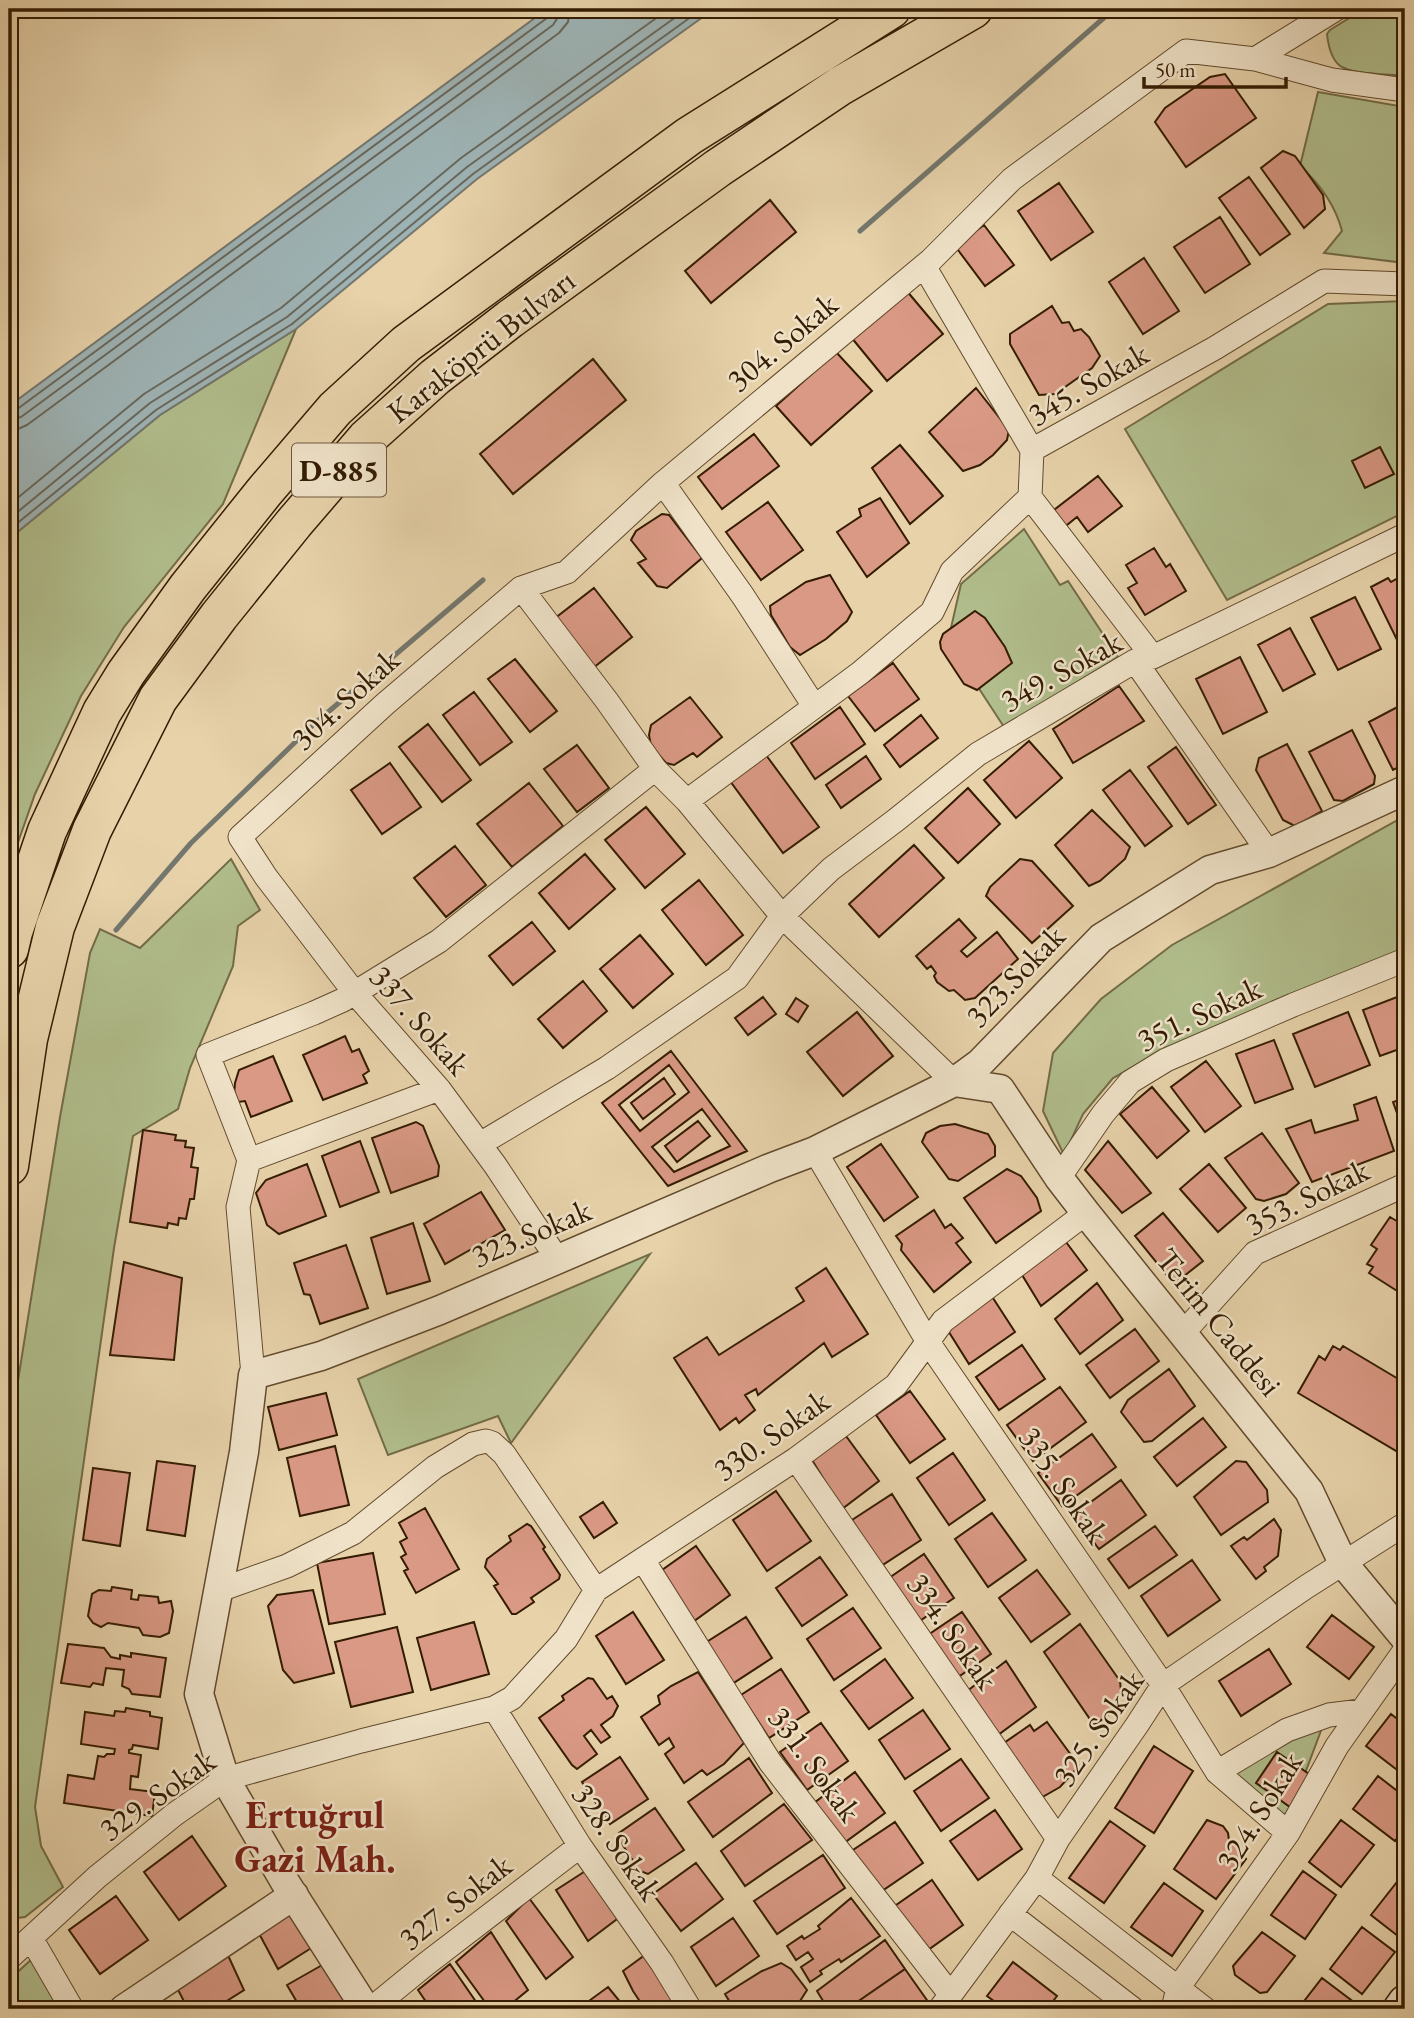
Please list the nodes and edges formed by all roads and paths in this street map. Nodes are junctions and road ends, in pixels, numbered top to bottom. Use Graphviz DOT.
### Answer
graph roads {
  1 [pos="891,9"];
  2 [pos="973,9"];
  3 [pos="1336,9"];
  4 [pos="1255,59"];
  5 [pos="1405,90"];
  6 [pos="924,266"];
  7 [pos="1405,284"];
  8 [pos="1032,450"];
  9 [pos="663,484"];
  10 [pos="1030,497"];
  11 [pos="1405,535"];
  12 [pos="520,588"];
  13 [pos="1144,659"];
  14 [pos="814,706"];
  15 [pos="655,769"];
  16 [pos="1405,790"];
  17 [pos="687,801"];
  18 [pos="252,826"];
  19 [pos="1269,853"];
  20 [pos="782,916"];
  21 [pos="9,949"];
  22 [pos="1405,960"];
  23 [pos="354,992"];
  24 [pos="954,1082"];
  25 [pos="439,1089"];
  26 [pos="480,1143"];
  27 [pos="815,1151"];
  28 [pos="249,1160"];
  29 [pos="9,1166"];
  30 [pos="1059,1178"];
  31 [pos="1405,1185"];
  32 [pos="1086,1213"];
  33 [pos="558,1260"];
  34 [pos="1182,1333"];
  35 [pos="929,1342"];
  36 [pos="253,1375"];
  37 [pos="796,1459"];
  38 [pos="1405,1524"];
  39 [pos="643,1560"];
  40 [pos="1343,1563"];
  41 [pos="597,1590"];
  42 [pos="217,1591"];
  43 [pos="1405,1638"];
  44 [pos="1405,1650"];
  45 [pos="1163,1685"];
  46 [pos="494,1708"];
  47 [pos="1361,1711"];
  48 [pos="1217,1772"];
  49 [pos="225,1779"];
  50 [pos="1287,1833"];
  51 [pos="1058,1839"];
  52 [pos="580,1846"];
  53 [pos="1037,1878"];
  54 [pos="294,1895"];
  55 [pos="1010,1914"];
  56 [pos="31,1938"];
  57 [pos="9,1958"];
  58 [pos="1175,1999"];
  59 [pos="945,2002"];
  60 [pos="1405,2002"];
  61 [pos="72,2009"];
  62 [pos="126,2009"];
  63 [pos="368,2009"];
  64 [pos="690,2009"];
  65 [pos="1133,2009"];
  66 [pos="1205,2009"];
  67 [pos="1400,2009"];
  1 -- 21 [label="highway, Karaköprü Bulvarı / D-885"];
  2 -- 29 [label="highway, Karaköprü Bulvarı / D-885"];
  3 -- 4 [label="street"];
  4 -- 5 [label="street, 304. Sokak"];
  4 -- 6 [label="street, 304. Sokak"];
  6 -- 8 [label="street"];
  6 -- 9 [label="street, 304. Sokak"];
  7 -- 8 [label="street, 345. Sokak"];
  8 -- 10 [label="street, 345. Sokak"];
  9 -- 12 [label="street, 304. Sokak"];
  9 -- 14 [label="street"];
  10 -- 13 [label="street"];
  10 -- 14 [label="street"];
  11 -- 13 [label="street, 349. Sokak"];
  12 -- 15 [label="street"];
  12 -- 18 [label="street, 304. Sokak"];
  13 -- 19 [label="street"];
  13 -- 20 [label="street, 349. Sokak"];
  14 -- 17 [label="street"];
  15 -- 17 [label="street"];
  15 -- 23 [label="street"];
  16 -- 19 [label="street, 323.Sokak"];
  17 -- 20 [label="street"];
  18 -- 23 [label="street, 337. Sokak"];
  19 -- 24 [label="street, 323.Sokak"];
  20 -- 24 [label="street"];
  20 -- 26 [label="street, 349. Sokak"];
  22 -- 30 [label="street, 351. Sokak"];
  23 -- 25 [label="street, 337. Sokak"];
  23 -- 28 [label="street"];
  24 -- 27 [label="street, 323.Sokak"];
  24 -- 30 [label="street, Terim Caddesi"];
  25 -- 26 [label="street, 337. Sokak"];
  25 -- 28 [label="street"];
  26 -- 33 [label="street, 337. Sokak"];
  27 -- 33 [label="street, 323.Sokak"];
  27 -- 35 [label="street, 335. Sokak"];
  28 -- 36 [label="street"];
  30 -- 32 [label="street, Terim Caddesi"];
  31 -- 34 [label="street, 353. Sokak"];
  32 -- 34 [label="street, Terim Caddesi"];
  32 -- 35 [label="street, 330. Sokak"];
  33 -- 36 [label="street, 323.Sokak"];
  34 -- 40 [label="street, Terim Caddesi"];
  35 -- 37 [label="street, 330. Sokak"];
  35 -- 45 [label="street, 335. Sokak"];
  36 -- 42 [label="street"];
  37 -- 39 [label="street, 330. Sokak"];
  37 -- 51 [label="street, 334. Sokak"];
  38 -- 40 [label="street, 325. Sokak"];
  39 -- 41 [label="street, 330. Sokak"];
  39 -- 59 [label="street, 331. Sokak"];
  40 -- 43 [label="street, Terim Caddesi"];
  40 -- 45 [label="street, 325. Sokak"];
  41 -- 42 [label="street"];
  41 -- 46 [label="street, 330. Sokak"];
  42 -- 49 [label="street"];
  44 -- 47 [label="street, 324. Sokak"];
  45 -- 48 [label="street, 335. Sokak"];
  45 -- 51 [label="street, 325. Sokak"];
  46 -- 49 [label="street, 329. Sokak"];
  46 -- 52 [label="street, 328. Sokak"];
  47 -- 48 [label="street"];
  47 -- 50 [label="street, 324. Sokak"];
  48 -- 50 [label="street, 335. Sokak"];
  49 -- 54 [label="street"];
  49 -- 56 [label="street, 329. Sokak"];
  50 -- 58 [label="street, 324. Sokak"];
  51 -- 53 [label="street, 325. Sokak"];
  52 -- 63 [label="street, 327. Sokak"];
  52 -- 64 [label="street, 328. Sokak"];
  53 -- 55 [label="street, 325. Sokak"];
  53 -- 58 [label="street"];
  54 -- 62 [label="street"];
  54 -- 63 [label="street"];
  55 -- 59 [label="street, 325. Sokak"];
  55 -- 65 [label="street"];
  56 -- 57 [label="street, 329. Sokak"];
  56 -- 61 [label="street"];
  58 -- 66 [label="street"];
  60 -- 67 [label="main road"];
}
